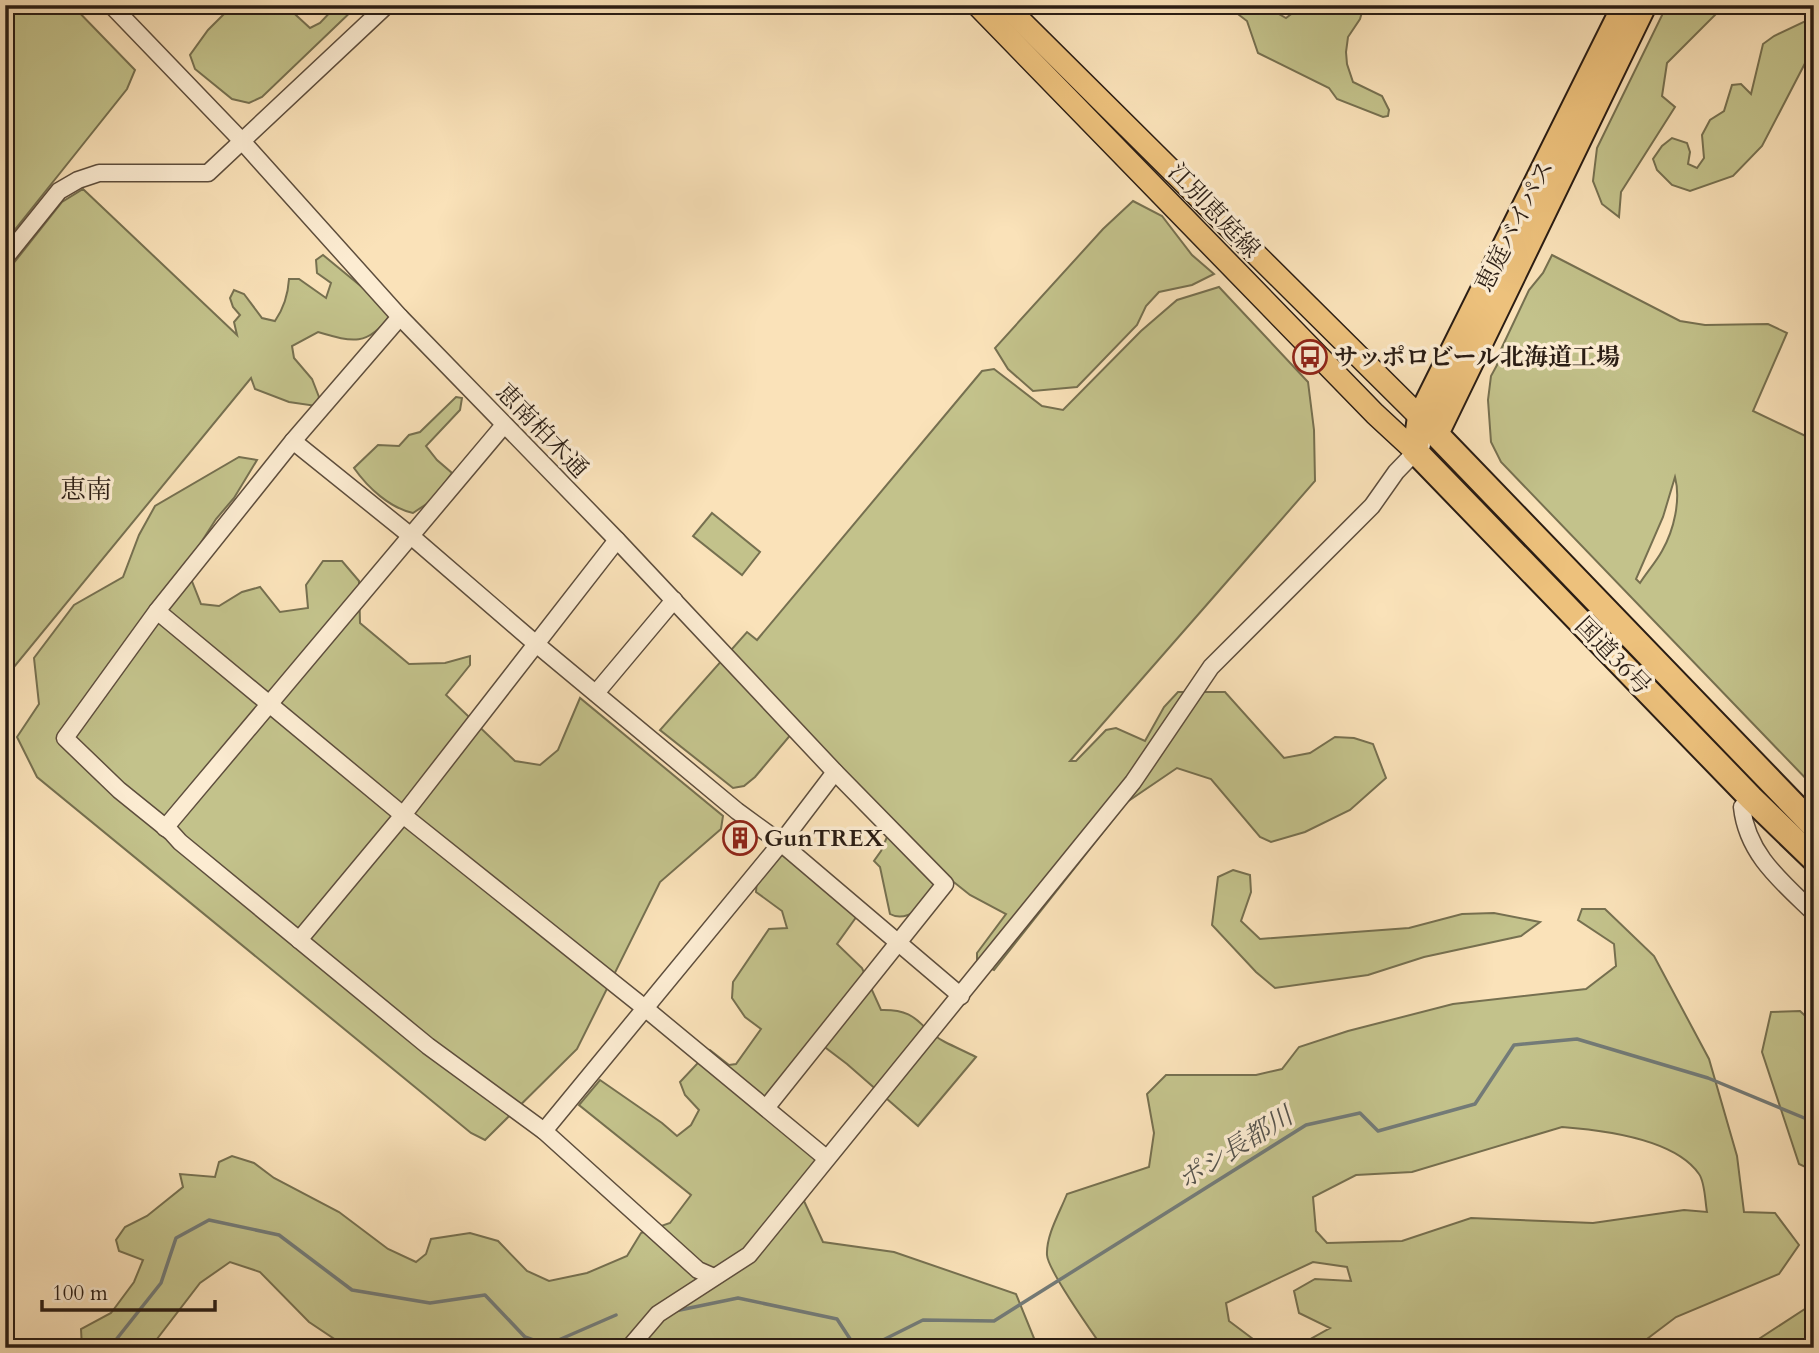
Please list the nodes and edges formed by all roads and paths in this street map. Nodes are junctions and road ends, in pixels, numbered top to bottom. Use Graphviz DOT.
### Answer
graph roads {
  1 [pos="111,5"];
  2 [pos="387,5"];
  3 [pos="977,5"];
  4 [pos="1005,5"];
  5 [pos="1625,5"];
  6 [pos="1644,5"];
  7 [pos="242,140"];
  8 [pos="5,258"];
  9 [pos="400,317"];
  10 [pos="504,425"];
  11 [pos="1428,425"];
  12 [pos="293,441"];
  13 [pos="1415,451"];
  14 [pos="411,536"];
  15 [pos="617,540"];
  16 [pos="674,600"];
  17 [pos="157,611"];
  18 [pos="536,643"];
  19 [pos="596,693"];
  20 [pos="269,704"];
  21 [pos="835,772"];
  22 [pos="1751,798"];
  23 [pos="403,815"];
  24 [pos="1814,826"];
  25 [pos="164,828"];
  26 [pos="781,843"];
  27 [pos="1814,859"];
  28 [pos="1814,912"];
  29 [pos="299,940"];
  30 [pos="899,942"];
  31 [pos="961,996"];
  32 [pos="646,1009"];
  33 [pos="766,1108"];
  34 [pos="544,1131"];
  35 [pos="826,1158"];
  36 [pos="714,1277"];
  37 [pos="629,1348"];
  1 -- 7 [label="street, 恵南柏木通"];
  2 -- 7 [label="street"];
  3 -- 13 [label="main road, 江別恵庭線"];
  4 -- 11 [label="main road, 江別恵庭線"];
  5 -- 11 [label="highway, 恵庭バイパス"];
  6 -- 11 [label="highway, 恵庭バイパス"];
  7 -- 8 [label="street"];
  7 -- 9 [label="street, 恵南柏木通"];
  9 -- 10 [label="street, 恵南柏木通"];
  9 -- 12 [label="street"];
  10 -- 14 [label="street"];
  10 -- 15 [label="street, 恵南柏木通"];
  11 -- 13 [label="highway, 恵庭バイパス"];
  11 -- 24 [label="highway, 国道36号"];
  12 -- 14 [label="street"];
  12 -- 17 [label="street"];
  13 -- 22 [label="highway, 国道36号"];
  13 -- 31 [label="street"];
  14 -- 18 [label="street"];
  14 -- 20 [label="street"];
  15 -- 16 [label="street, 恵南柏木通"];
  15 -- 18 [label="street"];
  16 -- 19 [label="street"];
  16 -- 21 [label="street, 恵南柏木通"];
  17 -- 20 [label="street"];
  17 -- 25 [label="street"];
  18 -- 19 [label="street"];
  18 -- 23 [label="street"];
  19 -- 26 [label="street"];
  20 -- 23 [label="street"];
  20 -- 25 [label="street"];
  21 -- 26 [label="street"];
  21 -- 30 [label="street, 恵南柏木通"];
  22 -- 27 [label="highway, 国道36号"];
  22 -- 28 [label="street"];
  23 -- 29 [label="street"];
  23 -- 32 [label="street"];
  25 -- 29 [label="street"];
  26 -- 30 [label="street"];
  26 -- 32 [label="street"];
  29 -- 34 [label="street"];
  30 -- 31 [label="street"];
  30 -- 33 [label="street"];
  31 -- 35 [label="street"];
  32 -- 33 [label="street"];
  32 -- 34 [label="street"];
  33 -- 35 [label="street"];
  34 -- 36 [label="street"];
  35 -- 36 [label="street"];
  36 -- 37 [label="street"];
}
